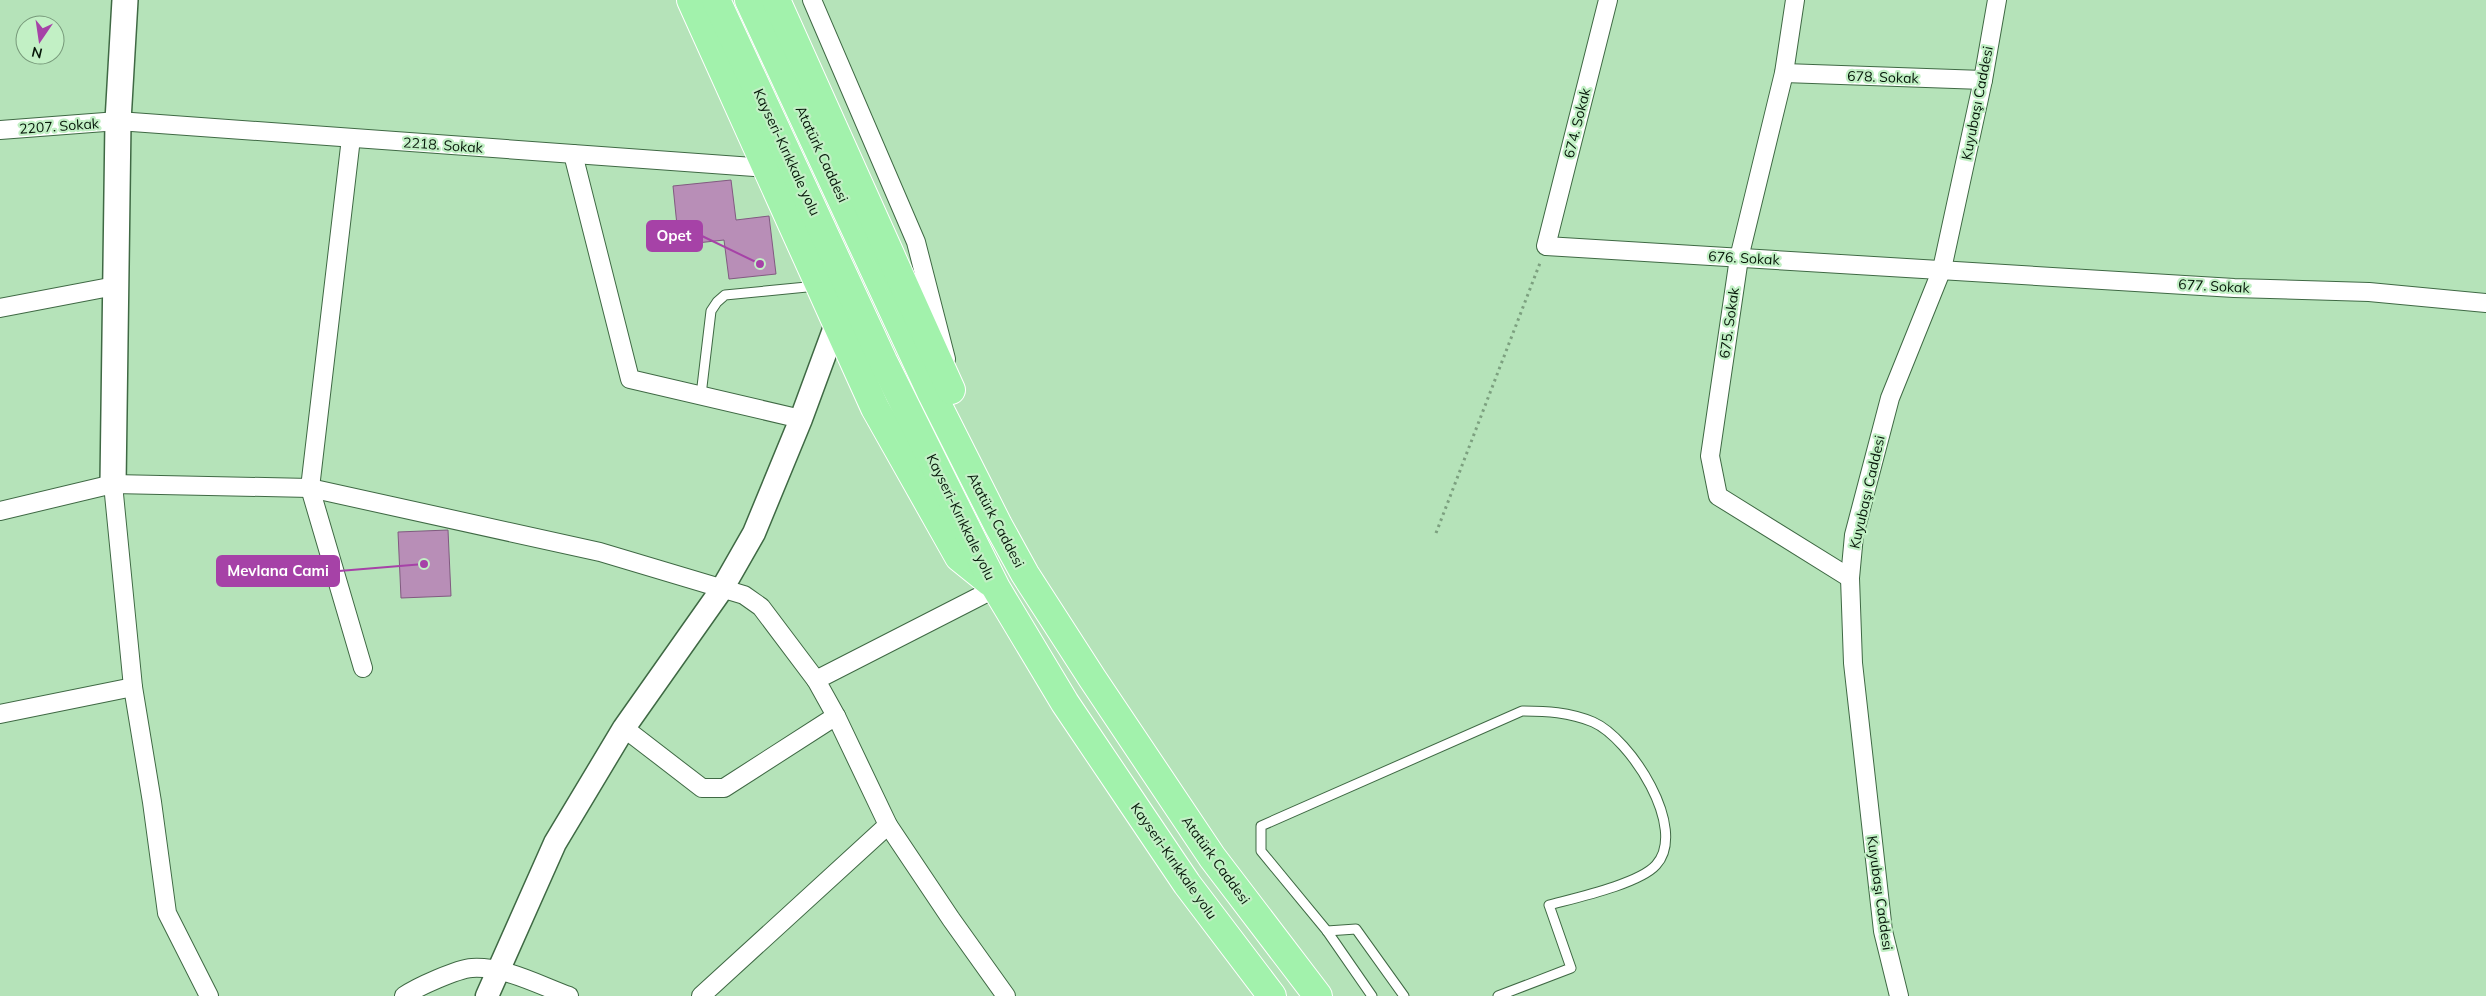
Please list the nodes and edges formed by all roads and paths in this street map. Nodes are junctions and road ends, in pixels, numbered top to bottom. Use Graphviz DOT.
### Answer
graph roads {
  1 [pos="125,0"];
  2 [pos="691,0"];
  3 [pos="716,0"];
  4 [pos="749,0"];
  5 [pos="776,0"];
  6 [pos="812,0"];
  7 [pos="1608,0"];
  8 [pos="1795,0"];
  9 [pos="1997,0"];
  10 [pos="1784,73"];
  11 [pos="1983,80"];
  12 [pos="118,121"];
  13 [pos="0,130"];
  14 [pos="351,138"];
  15 [pos="573,154"];
  16 [pos="768,168"];
  17 [pos="1546,246"];
  18 [pos="1739,258"];
  19 [pos="1942,270"];
  20 [pos="820,285"];
  21 [pos="115,286"];
  22 [pos="2486,303"];
  23 [pos="0,308"];
  24 [pos="836,324"];
  25 [pos="952,392"];
  26 [pos="701,394"];
  27 [pos="801,419"];
  28 [pos="113,484"];
  29 [pos="310,488"];
  30 [pos="0,511"];
  31 [pos="1436,533"];
  32 [pos="1026,574"];
  33 [pos="1850,578"];
  34 [pos="996,588"];
  35 [pos="722,589"];
  36 [pos="363,668"];
  37 [pos="816,680"];
  38 [pos="133,687"];
  39 [pos="0,714"];
  40 [pos="836,716"];
  41 [pos="624,728"];
  42 [pos="888,824"];
  43 [pos="1327,931"];
  44 [pos="499,970"];
  45 [pos="209,996"];
  46 [pos="404,996"];
  47 [pos="487,996"];
  48 [pos="569,996"];
  49 [pos="701,996"];
  50 [pos="1006,996"];
  51 [pos="1272,996"];
  52 [pos="1318,996"];
  53 [pos="1372,996"];
  54 [pos="1404,996"];
  55 [pos="1498,996"];
  56 [pos="1899,996"];
  1 -- 12 [label="main road"];
  2 -- 16 [label="highway"];
  3 -- 34 [label="highway, Kayseri-Kırıkkale yolu"];
  4 -- 32 [label="highway, Atatürk Caddesi"];
  5 -- 25 [label="highway"];
  6 -- 25 [label="street"];
  7 -- 17 [label="street, 674. Sokak"];
  8 -- 10 [label="street, 675. Sokak"];
  9 -- 11 [label="street, Kuyubaşı Caddesi"];
  10 -- 11 [label="street, 678. Sokak"];
  10 -- 18 [label="street, 675. Sokak"];
  11 -- 19 [label="street, Kuyubaşı Caddesi"];
  12 -- 13 [label="street, 2207. Sokak"];
  12 -- 14 [label="street, 2218. Sokak"];
  12 -- 21 [label="main road"];
  14 -- 15 [label="street, 2218. Sokak"];
  14 -- 29 [label="street"];
  15 -- 16 [label="street, 2218. Sokak"];
  15 -- 26 [label="street"];
  16 -- 20 [label="highway"];
  17 -- 18 [label="street, 676. Sokak"];
  17 -- 31 [label="path"];
  18 -- 19 [label="street, 676. Sokak"];
  18 -- 33 [label="street, 675. Sokak"];
  19 -- 22 [label="street, 677. Sokak"];
  19 -- 33 [label="street, Kuyubaşı Caddesi"];
  20 -- 24 [label="highway"];
  20 -- 26 [label="lane"];
  21 -- 23 [label="street"];
  21 -- 28 [label="main road"];
  24 -- 27 [label="street"];
  24 -- 34 [label="highway"];
  25 -- 32 [label="highway"];
  26 -- 27 [label="street"];
  27 -- 35 [label="street"];
  28 -- 29 [label="street"];
  28 -- 30 [label="street"];
  28 -- 38 [label="street"];
  29 -- 35 [label="street"];
  29 -- 36 [label="street"];
  32 -- 52 [label="highway, Atatürk Caddesi"];
  33 -- 56 [label="street, Kuyubaşı Caddesi"];
  34 -- 37 [label="street"];
  34 -- 51 [label="highway, Kayseri-Kırıkkale yolu"];
  35 -- 37 [label="street"];
  35 -- 41 [label="street"];
  37 -- 40 [label="street"];
  38 -- 39 [label="street"];
  38 -- 45 [label="street"];
  40 -- 41 [label="street"];
  40 -- 42 [label="street"];
  41 -- 44 [label="street"];
  42 -- 49 [label="street"];
  42 -- 50 [label="street"];
  43 -- 53 [label="lane"];
  43 -- 54 [label="lane"];
  43 -- 55 [label="lane"];
  44 -- 46 [label="street"];
  44 -- 47 [label="street"];
  44 -- 48 [label="street"];
}
